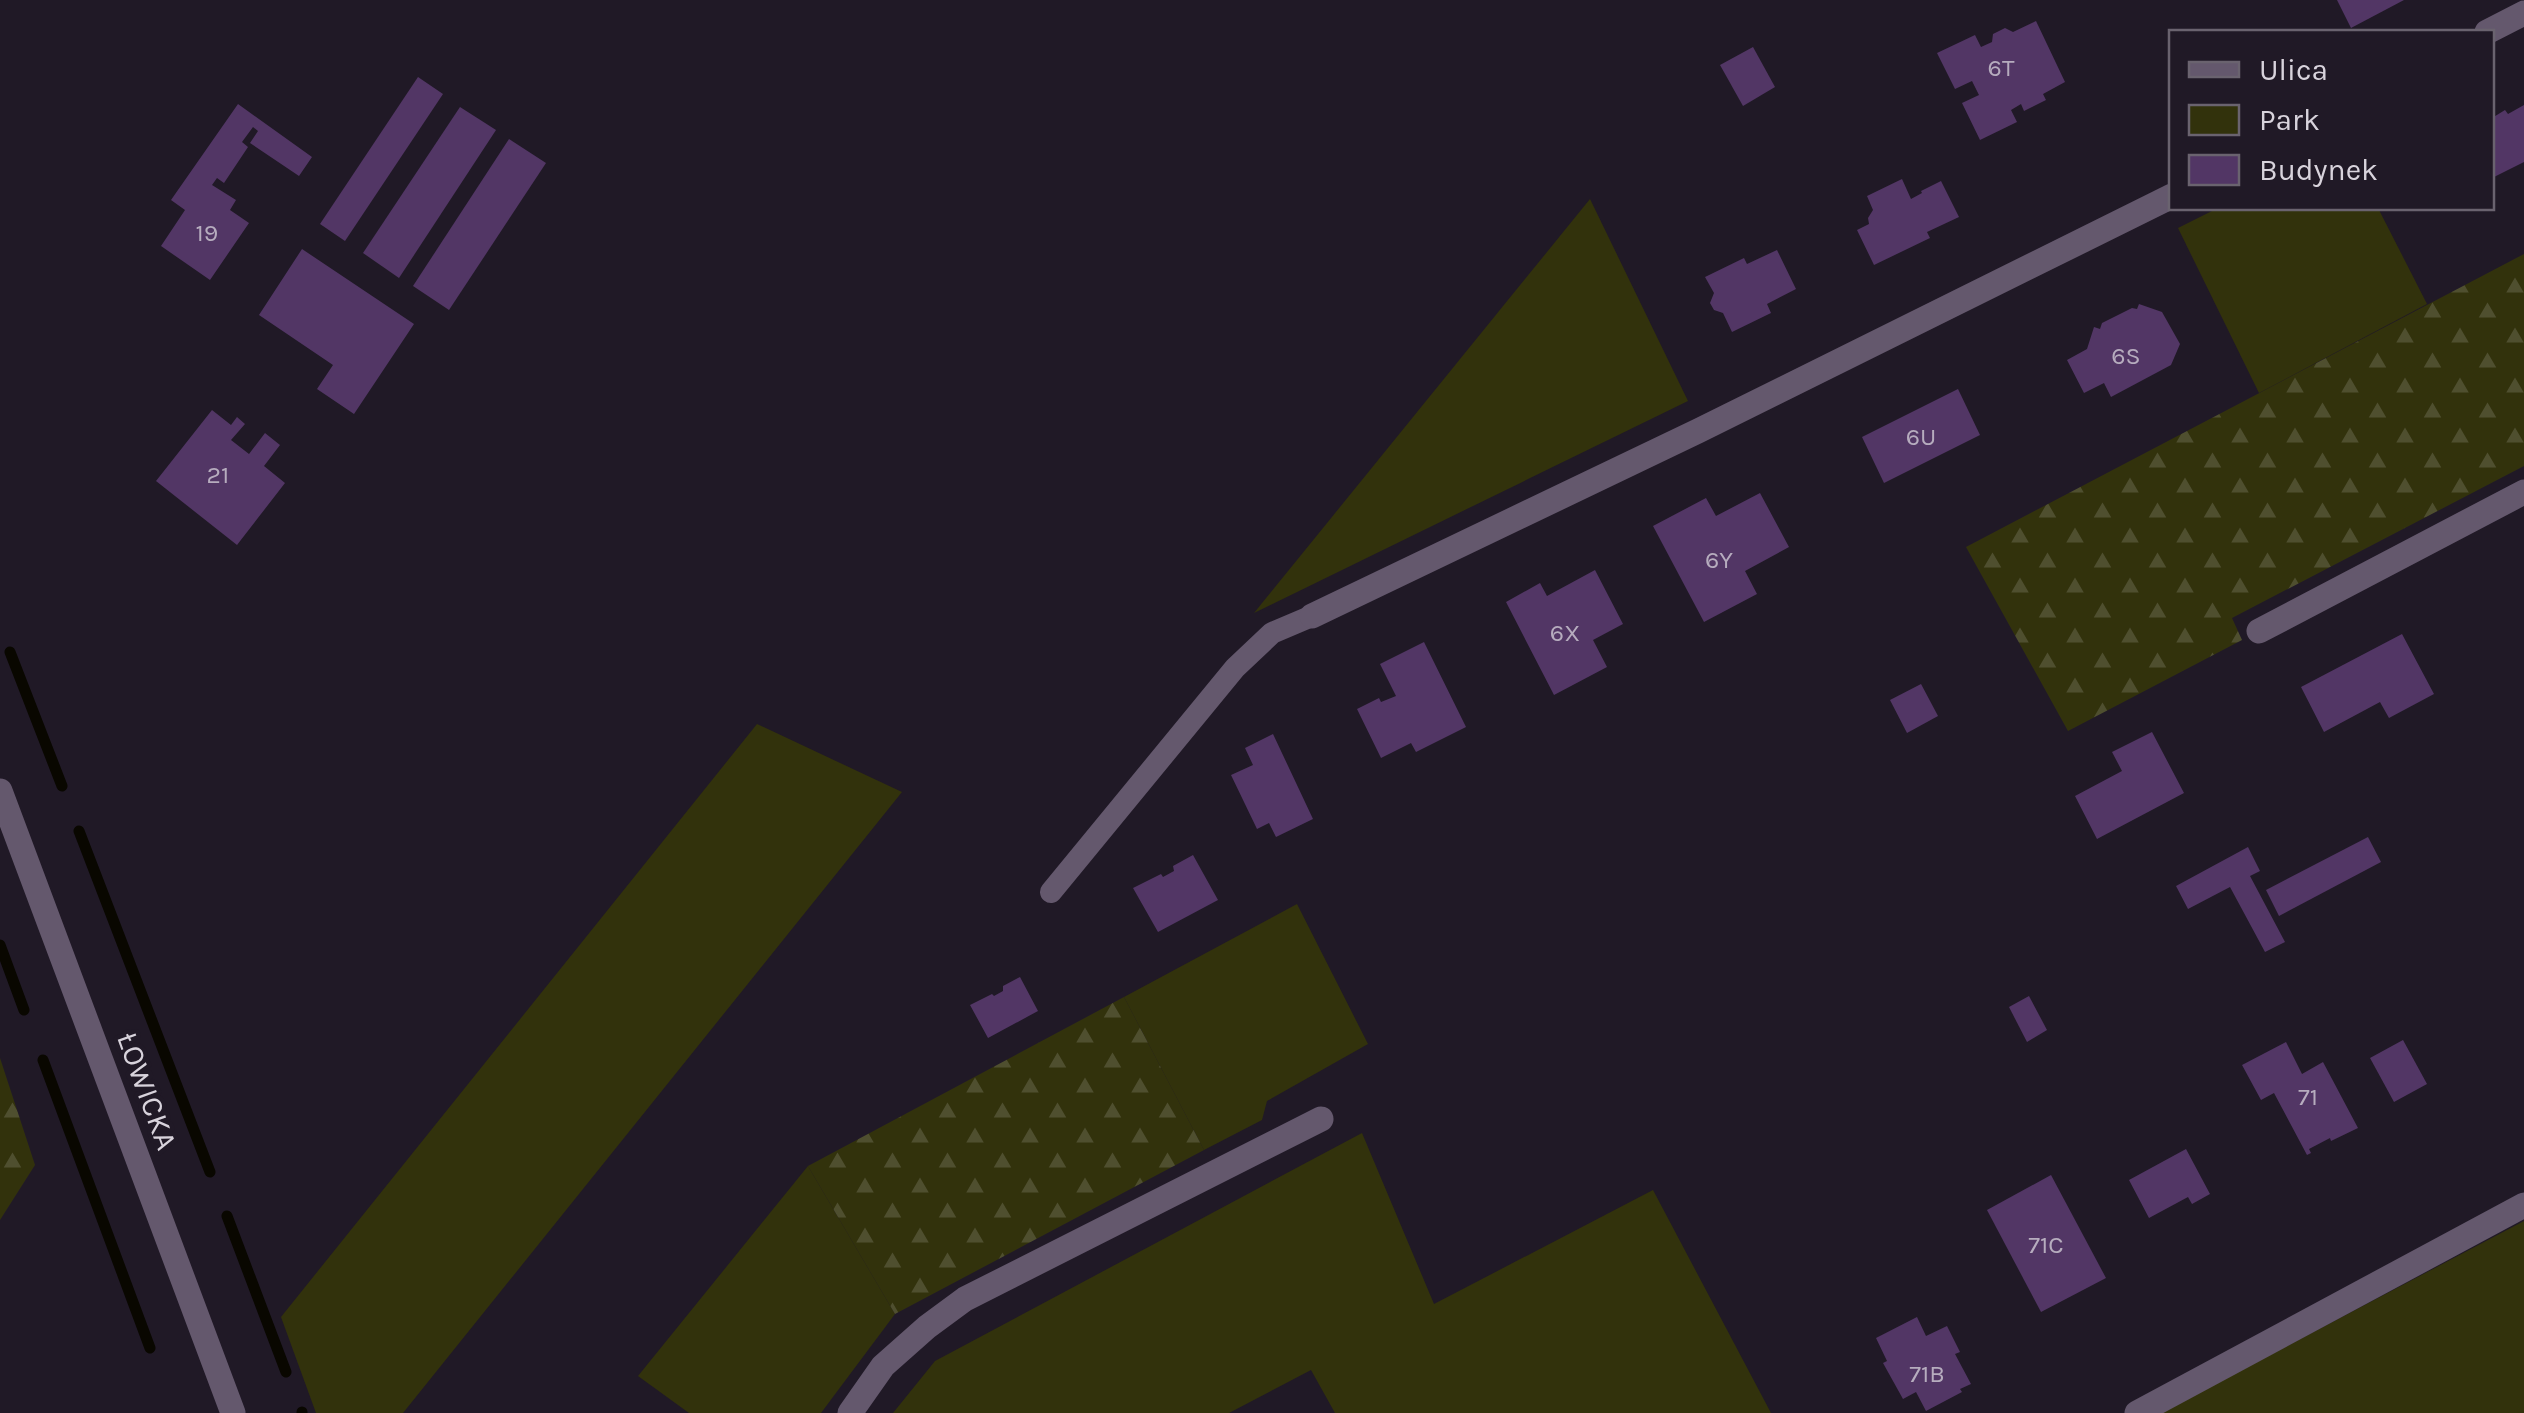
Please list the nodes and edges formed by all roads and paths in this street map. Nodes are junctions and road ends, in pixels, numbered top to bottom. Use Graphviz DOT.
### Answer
graph roads {
  1 [pos="2524,13"];
  2 [pos="2491,30"];
  3 [pos="2169,197"];
  4 [pos="2524,492"];
  5 [pos="1312,616"];
  6 [pos="2259,630"];
  7 [pos="0,791"];
  8 [pos="1051,892"];
  9 [pos="1321,1119"];
  10 [pos="2524,1204"];
  11 [pos="233,1413"];
  12 [pos="850,1413"];
  13 [pos="2137,1413"];
  1 -- 2 [label="street"];
  3 -- 5 [label="street"];
  4 -- 6 [label="street"];
  5 -- 8 [label="lane"];
  7 -- 11 [label="street, ŁOWICKA"];
  9 -- 12 [label="street"];
  10 -- 13 [label="street"];
}
